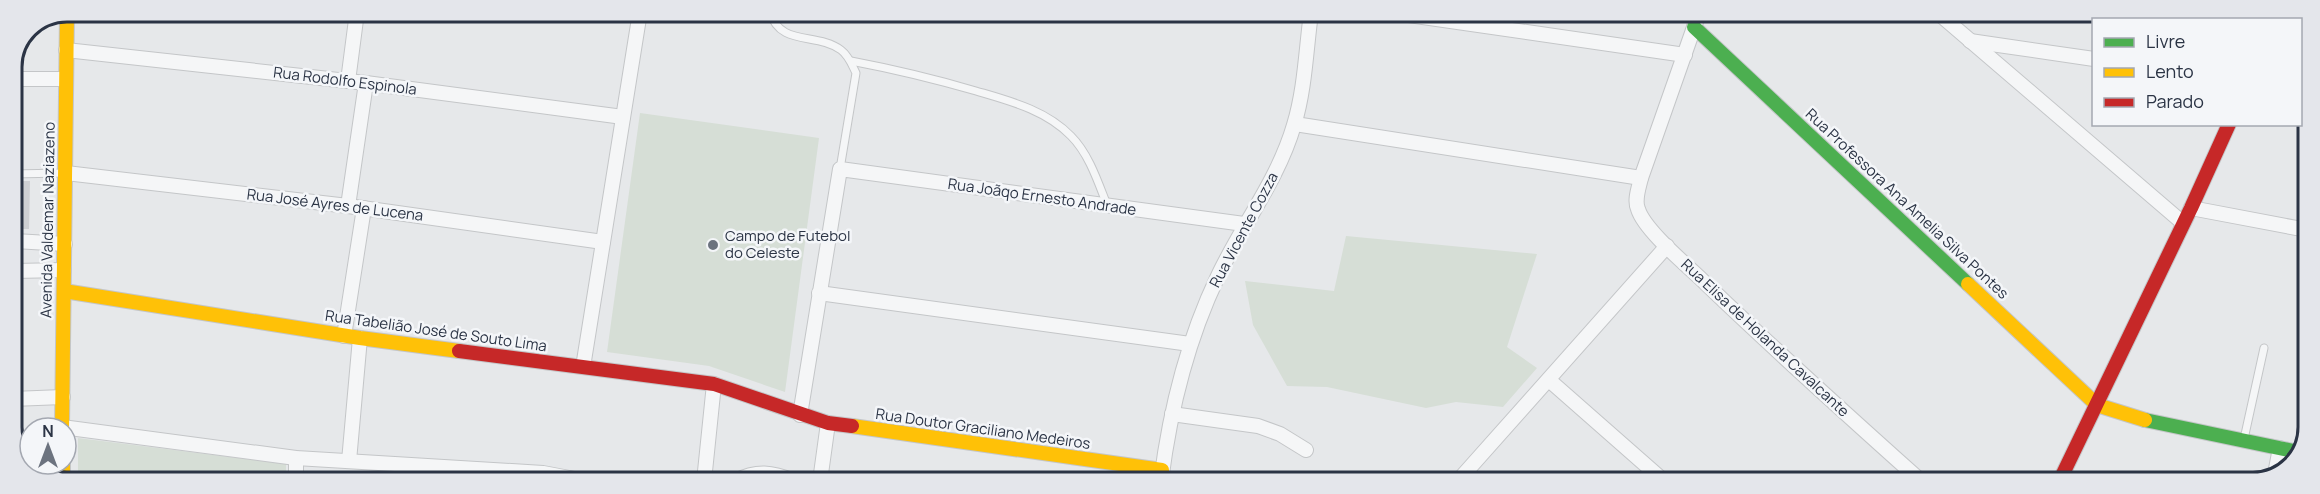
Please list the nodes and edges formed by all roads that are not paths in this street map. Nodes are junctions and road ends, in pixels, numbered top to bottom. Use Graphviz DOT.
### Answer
graph roads {
  1 [pos="67,23"];
  2 [pos="356,23"];
  3 [pos="637,23"];
  4 [pos="775,23"];
  5 [pos="1310,23"];
  6 [pos="1464,23"];
  7 [pos="1695,23"];
  8 [pos="1949,23"];
  9 [pos="1694,27"];
  10 [pos="1970,41"];
  11 [pos="66,50"];
  12 [pos="1685,55"];
  13 [pos="2092,58"];
  14 [pos="851,61"];
  15 [pos="23,79"];
  16 [pos="66,79"];
  17 [pos="348,81"];
  18 [pos="366,83"];
  19 [pos="623,117"];
  20 [pos="1295,124"];
  21 [pos="2228,126"];
  22 [pos="840,169"];
  23 [pos="66,173"];
  24 [pos="23,174"];
  25 [pos="1641,178"];
  26 [pos="1107,205"];
  27 [pos="348,206"];
  28 [pos="364,208"];
  29 [pos="2191,208"];
  30 [pos="2183,223"];
  31 [pos="1244,224"];
  32 [pos="2297,228"];
  33 [pos="23,241"];
  34 [pos="603,242"];
  35 [pos="64,243"];
  36 [pos="1667,246"];
  37 [pos="64,270"];
  38 [pos="23,271"];
  39 [pos="64,291"];
  40 [pos="819,293"];
  41 [pos="344,336"];
  42 [pos="360,338"];
  43 [pos="1190,344"];
  44 [pos="2264,348"];
  45 [pos="583,367"];
  46 [pos="1549,380"];
  47 [pos="714,384"];
  48 [pos="63,397"];
  49 [pos="23,399"];
  50 [pos="2097,405"];
  51 [pos="1172,414"];
  52 [pos="800,415"];
  53 [pos="62,416"];
  54 [pos="828,423"];
  55 [pos="78,430"];
  56 [pos="2244,441"];
  57 [pos="2280,448"];
  58 [pos="1306,450"];
  59 [pos="2290,450"];
  60 [pos="296,458"];
  61 [pos="349,462"];
  62 [pos="2277,464"];
  63 [pos="296,472"];
  64 [pos="478,472"];
  65 [pos="705,472"];
  66 [pos="821,472"];
  67 [pos="1136,472"];
  68 [pos="1162,472"];
  69 [pos="1465,472"];
  70 [pos="1654,472"];
  71 [pos="1911,472"];
  72 [pos="2064,472"];
  1 -- 11 [label="street, Avenida Valdemar Naziazeno"];
  2 -- 17 [label="street"];
  3 -- 19 [label="street"];
  4 -- 14 [label="lane"];
  5 -- 20 [label="street, Rua Vicente Cozza"];
  6 -- 12 [label="street"];
  7 -- 9 [label="street, Rua Elisa de Holanda Cavalcante"];
  8 -- 10 [label="street"];
  9 -- 12 [label="street, Rua Elisa de Holanda Cavalcante"];
  9 -- 50 [label="street, Rua Professora Ana Amelia Silva Pontes"];
  10 -- 13 [label="street"];
  10 -- 30 [label="street"];
  11 -- 16 [label="street, Avenida Valdemar Naziazeno"];
  11 -- 17 [label="street, Rua Rodolfo Espinola"];
  12 -- 25 [label="street, Rua Elisa de Holanda Cavalcante"];
  14 -- 22 [label="lane"];
  14 -- 26 [label="lane"];
  15 -- 16 [label="street"];
  16 -- 23 [label="street, Avenida Valdemar Naziazeno"];
  17 -- 18 [label="street, Rua Rodolfo Espinola"];
  18 -- 19 [label="street, Rua Rodolfo Espinola"];
  18 -- 27 [label="street"];
  19 -- 34 [label="street"];
  20 -- 25 [label="street"];
  20 -- 31 [label="street, Rua Vicente Cozza"];
  21 -- 29 [label="street"];
  22 -- 26 [label="street, Rua Joãqo Ernesto Andrade"];
  22 -- 40 [label="street"];
  23 -- 24 [label="lane"];
  23 -- 27 [label="street, Rua José Ayres de Lucena"];
  23 -- 35 [label="street, Avenida Valdemar Naziazeno"];
  25 -- 36 [label="street, Rua Elisa de Holanda Cavalcante"];
  26 -- 31 [label="street, Rua Joãqo Ernesto Andrade"];
  27 -- 28 [label="street, Rua José Ayres de Lucena"];
  28 -- 34 [label="street, Rua José Ayres de Lucena"];
  28 -- 41 [label="street"];
  29 -- 30 [label="street"];
  29 -- 32 [label="street"];
  30 -- 50 [label="street"];
  31 -- 43 [label="street, Rua Vicente Cozza"];
  33 -- 35 [label="street"];
  34 -- 45 [label="street"];
  35 -- 37 [label="street, Avenida Valdemar Naziazeno"];
  36 -- 46 [label="street"];
  36 -- 71 [label="street, Rua Elisa de Holanda Cavalcante"];
  37 -- 38 [label="street"];
  37 -- 39 [label="street, Avenida Valdemar Naziazeno"];
  39 -- 41 [label="street, Rua Tabelião José de Souto Lima"];
  39 -- 48 [label="street, Avenida Valdemar Naziazeno"];
  40 -- 43 [label="street"];
  40 -- 52 [label="street"];
  41 -- 42 [label="street, Rua Tabelião José de Souto Lima"];
  42 -- 45 [label="street, Rua Tabelião José de Souto Lima"];
  42 -- 61 [label="street"];
  43 -- 51 [label="street, Rua Vicente Cozza"];
  44 -- 56 [label="lane"];
  45 -- 47 [label="street, Rua Tabelião José de Souto Lima"];
  46 -- 69 [label="street"];
  46 -- 70 [label="street"];
  47 -- 52 [label="street, Rua Tabelião José de Souto Lima"];
  47 -- 65 [label="street"];
  48 -- 49 [label="street"];
  48 -- 53 [label="street, Avenida Valdemar Naziazeno"];
  50 -- 56 [label="street"];
  50 -- 72 [label="street"];
  51 -- 58 [label="street"];
  51 -- 68 [label="street, Rua Vicente Cozza"];
  52 -- 54 [label="street, Rua Doutor Graciliano Medeiros"];
  54 -- 66 [label="street"];
  54 -- 67 [label="street, Rua Doutor Graciliano Medeiros"];
  55 -- 60 [label="street"];
  56 -- 57 [label="street"];
  57 -- 59 [label="street"];
  57 -- 62 [label="street"];
  60 -- 61 [label="street"];
  60 -- 63 [label="street"];
  61 -- 64 [label="street"];
}
